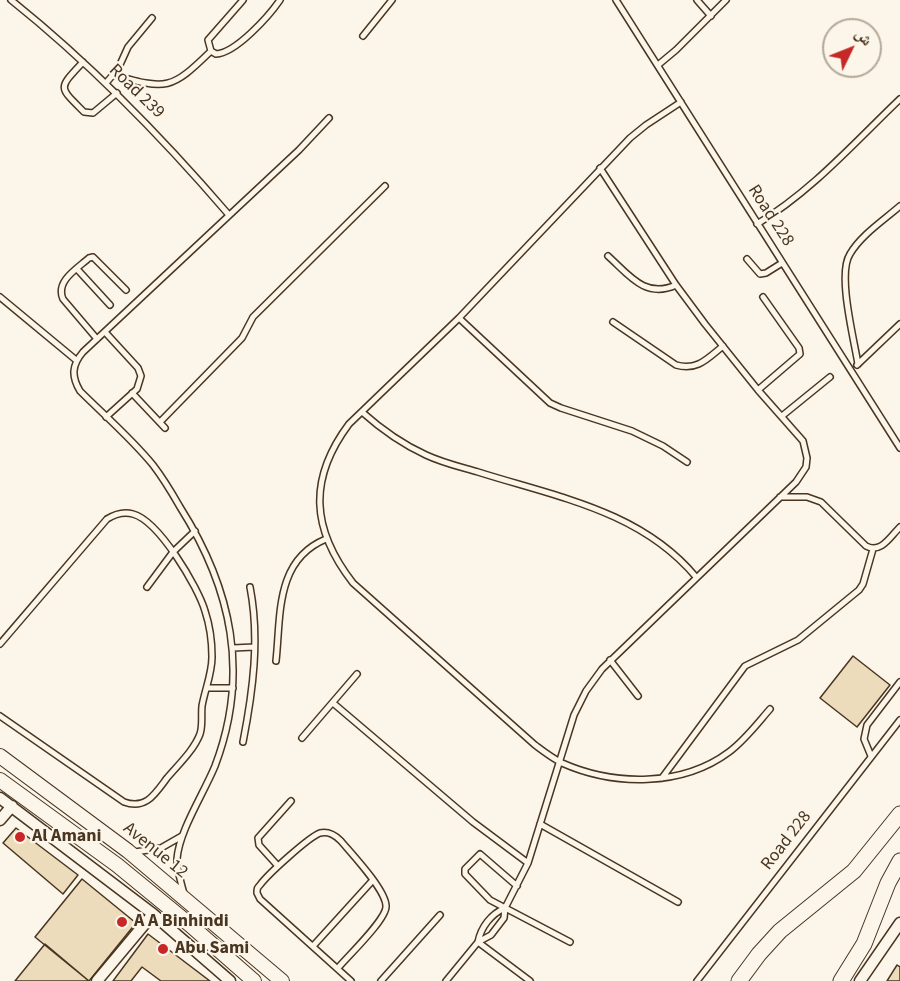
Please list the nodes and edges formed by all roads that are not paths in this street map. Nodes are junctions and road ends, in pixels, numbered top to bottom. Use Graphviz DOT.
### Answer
graph roads {
  1 [pos="11,0"];
  2 [pos="243,0"];
  3 [pos="280,0"];
  4 [pos="392,0"];
  5 [pos="616,0"];
  6 [pos="697,0"];
  7 [pos="726,0"];
  8 [pos="711,16"];
  9 [pos="152,18"];
  10 [pos="363,36"];
  11 [pos="211,51"];
  12 [pos="83,62"];
  13 [pos="658,65"];
  14 [pos="114,75"];
  15 [pos="106,83"];
  16 [pos="117,93"];
  17 [pos="900,99"];
  18 [pos="681,102"];
  19 [pos="329,118"];
  20 [pos="600,168"];
  21 [pos="386,186"];
  22 [pos="900,206"];
  23 [pos="229,215"];
  24 [pos="757,224"];
  25 [pos="608,256"];
  26 [pos="747,259"];
  27 [pos="782,263"];
  28 [pos="76,270"];
  29 [pos="676,285"];
  30 [pos="126,290"];
  31 [pos="0,297"];
  32 [pos="764,297"];
  33 [pos="110,305"];
  34 [pos="459,318"];
  35 [pos="613,322"];
  36 [pos="900,324"];
  37 [pos="105,332"];
  38 [pos="97,339"];
  39 [pos="723,346"];
  40 [pos="76,360"];
  41 [pos="858,364"];
  42 [pos="852,370"];
  43 [pos="830,377"];
  44 [pos="758,390"];
  45 [pos="132,393"];
  46 [pos="362,412"];
  47 [pos="782,416"];
  48 [pos="106,417"];
  49 [pos="160,422"];
  50 [pos="165,428"];
  51 [pos="900,448"];
  52 [pos="687,462"];
  53 [pos="779,498"];
  54 [pos="900,527"];
  55 [pos="195,531"];
  56 [pos="326,539"];
  57 [pos="873,549"];
  58 [pos="173,552"];
  59 [pos="696,577"];
  60 [pos="147,587"];
  61 [pos="250,587"];
  62 [pos="0,644"];
  63 [pos="254,647"];
  64 [pos="233,648"];
  65 [pos="610,660"];
  66 [pos="276,661"];
  67 [pos="357,674"];
  68 [pos="900,682"];
  69 [pos="207,688"];
  70 [pos="233,688"];
  71 [pos="638,696"];
  72 [pos="333,703"];
  73 [pos="770,709"];
  74 [pos="0,716"];
  75 [pos="900,720"];
  76 [pos="302,738"];
  77 [pos="243,742"];
  78 [pos="0,756"];
  79 [pos="871,756"];
  80 [pos="560,762"];
  81 [pos="662,778"];
  82 [pos="0,780"];
  83 [pos="0,798"];
  84 [pos="291,801"];
  85 [pos="12,806"];
  86 [pos="900,814"];
  87 [pos="0,820"];
  88 [pos="540,824"];
  89 [pos="183,835"];
  90 [pos="128,851"];
  91 [pos="900,861"];
  92 [pos="528,863"];
  93 [pos="278,866"];
  94 [pos="373,880"];
  95 [pos="517,886"];
  96 [pos="185,898"];
  97 [pos="678,902"];
  98 [pos="505,908"];
  99 [pos="153,914"];
  100 [pos="440,915"];
  101 [pos="900,923"];
  102 [pos="478,942"];
  103 [pos="570,942"];
  104 [pos="314,945"];
  105 [pos="338,968"];
  106 [pos="101,980"];
  107 [pos="230,981"];
  108 [pos="254,981"];
  109 [pos="282,981"];
  110 [pos="351,981"];
  111 [pos="381,981"];
  112 [pos="446,981"];
  113 [pos="530,981"];
  114 [pos="697,981"];
  115 [pos="739,981"];
  116 [pos="841,981"];
  117 [pos="860,981"];
  1 -- 12 [label="lane, Road 239"];
  2 -- 11 [label="lane"];
  3 -- 11 [label="lane"];
  4 -- 10 [label="lane"];
  5 -- 13 [label="lane, Road 228"];
  6 -- 8 [label="lane"];
  7 -- 8 [label="lane"];
  8 -- 13 [label="lane"];
  9 -- 14 [label="lane"];
  11 -- 14 [label="lane"];
  12 -- 15 [label="lane, Road 239"];
  12 -- 16 [label="lane"];
  13 -- 18 [label="lane, Road 228"];
  14 -- 15 [label="lane"];
  15 -- 16 [label="lane, Road 239"];
  16 -- 23 [label="lane, Road 239"];
  17 -- 24 [label="lane"];
  18 -- 20 [label="lane"];
  18 -- 24 [label="lane, Road 228"];
  19 -- 23 [label="lane"];
  20 -- 29 [label="lane"];
  20 -- 34 [label="lane"];
  21 -- 49 [label="lane"];
  22 -- 41 [label="lane"];
  23 -- 37 [label="lane"];
  24 -- 27 [label="lane, Road 228"];
  25 -- 29 [label="lane"];
  26 -- 27 [label="lane"];
  27 -- 42 [label="lane, Road 228"];
  28 -- 30 [label="lane"];
  28 -- 33 [label="lane"];
  28 -- 38 [label="lane"];
  29 -- 39 [label="lane"];
  31 -- 40 [label="lane"];
  32 -- 44 [label="lane"];
  34 -- 46 [label="lane"];
  34 -- 52 [label="lane"];
  35 -- 39 [label="lane"];
  36 -- 41 [label="lane"];
  37 -- 38 [label="lane"];
  37 -- 45 [label="lane"];
  38 -- 40 [label="lane"];
  39 -- 44 [label="lane"];
  40 -- 48 [label="lane"];
  41 -- 42 [label="lane"];
  42 -- 51 [label="lane, Road 228"];
  43 -- 47 [label="lane"];
  44 -- 47 [label="lane"];
  45 -- 48 [label="lane"];
  45 -- 49 [label="lane"];
  46 -- 56 [label="lane"];
  46 -- 59 [label="lane"];
  47 -- 53 [label="lane"];
  48 -- 55 [label="lane"];
  49 -- 50 [label="lane"];
  53 -- 57 [label="lane"];
  53 -- 59 [label="lane"];
  54 -- 57 [label="lane"];
  55 -- 58 [label="lane"];
  55 -- 64 [label="lane"];
  56 -- 66 [label="lane"];
  56 -- 80 [label="lane"];
  57 -- 81 [label="lane"];
  58 -- 60 [label="lane"];
  58 -- 62 [label="lane"];
  58 -- 69 [label="lane"];
  59 -- 65 [label="lane"];
  61 -- 63 [label="lane"];
  63 -- 64 [label="lane"];
  63 -- 77 [label="lane"];
  64 -- 70 [label="lane"];
  65 -- 71 [label="lane"];
  65 -- 80 [label="lane"];
  67 -- 72 [label="lane"];
  68 -- 79 [label="lane"];
  69 -- 70 [label="lane"];
  69 -- 74 [label="lane"];
  70 -- 89 [label="lane"];
  72 -- 76 [label="lane"];
  72 -- 92 [label="lane"];
  73 -- 81 [label="lane"];
  75 -- 79 [label="lane, Road 228"];
  78 -- 90 [label="street, Avenue 12"];
  79 -- 114 [label="lane, Road 228"];
  80 -- 81 [label="lane"];
  80 -- 88 [label="lane"];
  82 -- 108 [label="street, Avenue 12"];
  83 -- 85 [label="street"];
  84 -- 93 [label="lane"];
  85 -- 87 [label="street"];
  85 -- 99 [label="street"];
  86 -- 115 [label="main road"];
  88 -- 92 [label="lane"];
  88 -- 97 [label="lane"];
  89 -- 90 [label="lane"];
  89 -- 96 [label="lane"];
  90 -- 96 [label="street, Avenue 12"];
  91 -- 116 [label="main road"];
  92 -- 95 [label="lane"];
  93 -- 94 [label="lane"];
  93 -- 104 [label="lane"];
  94 -- 104 [label="lane"];
  94 -- 105 [label="lane"];
  95 -- 98 [label="lane"];
  95 -- 98 [label="lane"];
  96 -- 109 [label="street, Avenue 12"];
  98 -- 102 [label="lane"];
  98 -- 102 [label="lane"];
  98 -- 103 [label="lane"];
  99 -- 106 [label="street"];
  99 -- 107 [label="street"];
  100 -- 111 [label="lane"];
  101 -- 117 [label="street"];
  102 -- 112 [label="lane"];
  102 -- 113 [label="lane"];
  104 -- 105 [label="lane"];
  105 -- 110 [label="lane"];
}
